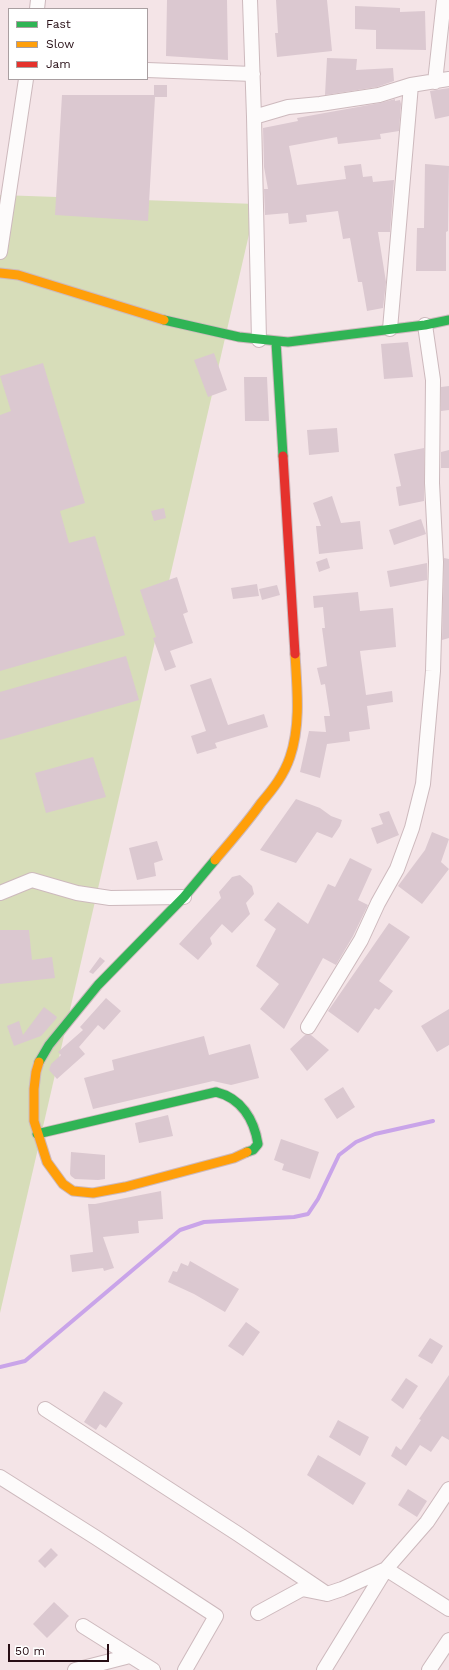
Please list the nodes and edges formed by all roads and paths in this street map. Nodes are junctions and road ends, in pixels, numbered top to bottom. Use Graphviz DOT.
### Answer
graph roads {
  1 [pos="250,0"];
  2 [pos="444,0"];
  3 [pos="148,70"];
  4 [pos="253,74"];
  5 [pos="449,78"];
  6 [pos="26,80"];
  7 [pos="435,82"];
  8 [pos="411,85"];
  9 [pos="254,118"];
  10 [pos="0,252"];
  11 [pos="0,273"];
  12 [pos="449,320"];
  13 [pos="425,325"];
  14 [pos="390,330"];
  15 [pos="259,340"];
  16 [pos="276,342"];
  17 [pos="0,893"];
  18 [pos="184,897"];
  19 [pos="308,1027"];
  20 [pos="37,1134"];
  21 [pos="45,1409"];
  22 [pos="0,1477"];
  23 [pos="449,1489"];
  24 [pos="386,1569"];
  25 [pos="327,1594"];
  26 [pos="449,1609"];
  27 [pos="258,1614"];
  28 [pos="84,1626"];
  29 [pos="449,1640"];
  30 [pos="127,1656"];
  31 [pos="75,1670"];
  32 [pos="119,1670"];
  33 [pos="153,1670"];
  34 [pos="185,1670"];
  35 [pos="324,1670"];
  36 [pos="429,1670"];
  1 -- 4 [label="street"];
  2 -- 7 [label="street"];
  3 -- 4 [label="street"];
  4 -- 9 [label="street"];
  5 -- 7 [label="street"];
  6 -- 10 [label="street"];
  7 -- 8 [label="street"];
  8 -- 9 [label="street"];
  8 -- 14 [label="street"];
  9 -- 15 [label="street"];
  11 -- 15 [label="street"];
  12 -- 13 [label="street"];
  13 -- 14 [label="street"];
  13 -- 19 [label="street"];
  14 -- 16 [label="street"];
  15 -- 16 [label="street"];
  16 -- 18 [label="street"];
  17 -- 18 [label="street"];
  18 -- 20 [label="street"];
  20 -- 20 [label="street"];
  21 -- 25 [label="street"];
  22 -- 34 [label="street"];
  23 -- 24 [label="street"];
  24 -- 25 [label="street"];
  24 -- 26 [label="street"];
  24 -- 35 [label="street"];
  25 -- 27 [label="street"];
  28 -- 30 [label="street"];
  29 -- 36 [label="street"];
  30 -- 31 [label="street"];
  30 -- 32 [label="street"];
  30 -- 33 [label="street"];
}
